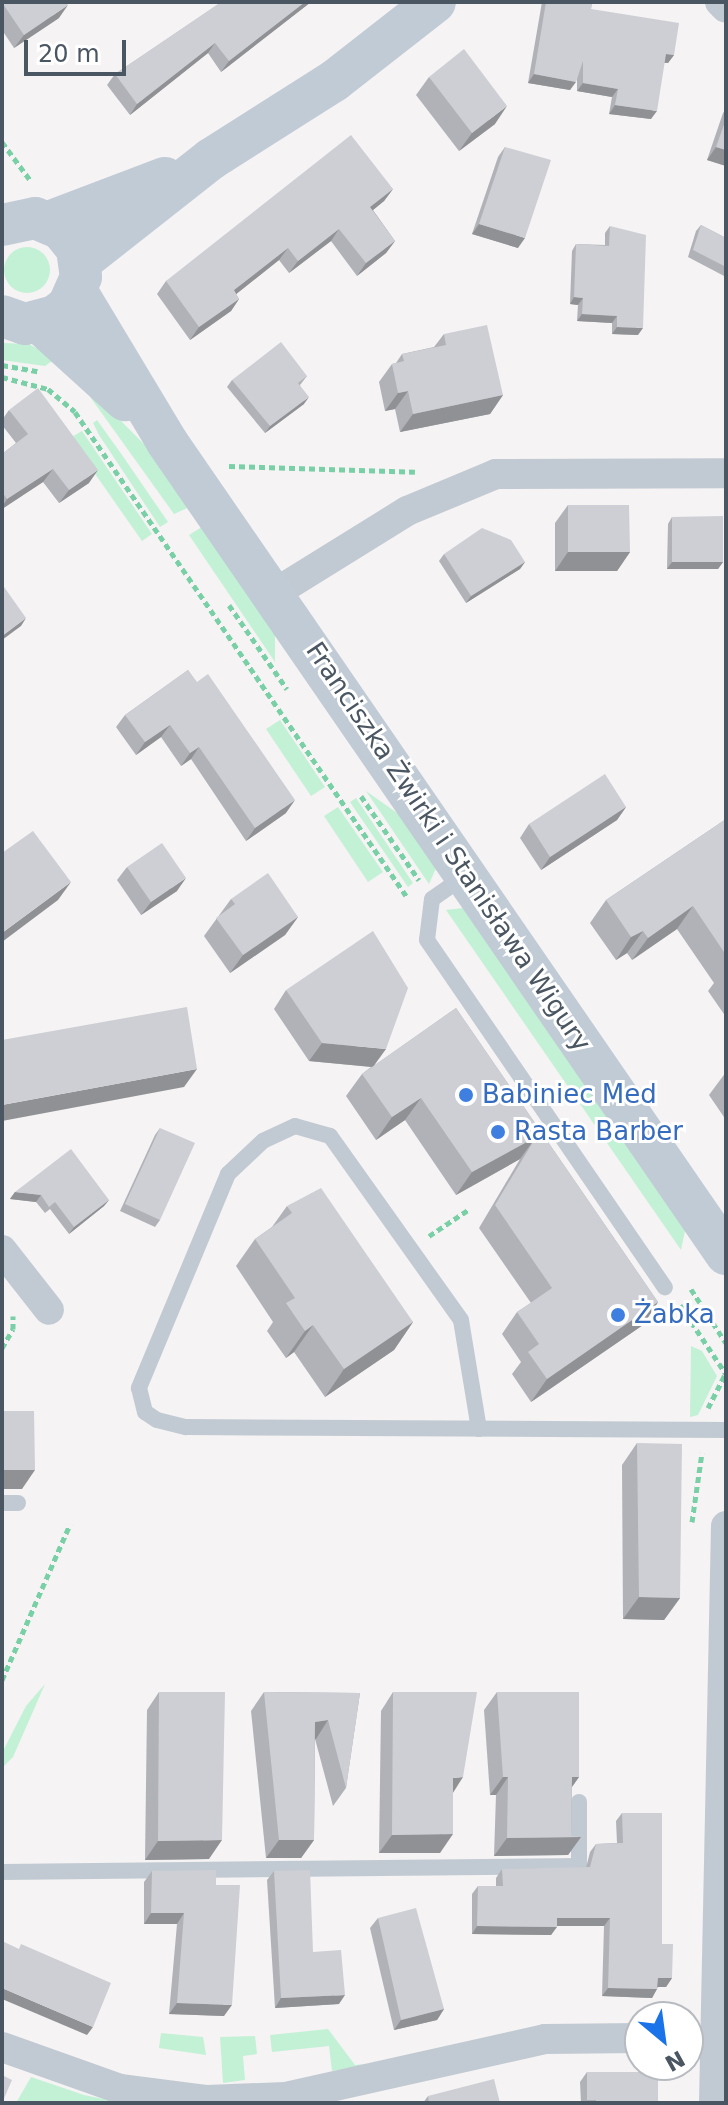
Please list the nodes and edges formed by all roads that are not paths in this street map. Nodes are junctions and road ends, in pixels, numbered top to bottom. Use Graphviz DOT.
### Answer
graph roads {
  1 [pos="435,2"];
  2 [pos="720,2"];
  3 [pos="726,8"];
  4 [pos="211,159"];
  5 [pos="19,215"];
  6 [pos="78,277"];
  7 [pos="14,321"];
  8 [pos="176,455"];
  9 [pos="726,473"];
  10 [pos="275,593"];
  11 [pos="466,875"];
  12 [pos="2,1250"];
  13 [pos="713,1269"];
  14 [pos="665,1287"];
  15 [pos="49,1310"];
  16 [pos="479,1429"];
  17 [pos="726,1430"];
  18 [pos="726,1526"];
  19 [pos="579,1802"];
  20 [pos="2,1872"];
  21 [pos="704,2001"];
  22 [pos="624,2038"];
  23 [pos="2,2047"];
  24 [pos="704,2048"];
  25 [pos="714,2103"];
  1 -- 4 [label="street"];
  2 -- 3 [label="street"];
  4 -- 5 [label="street"];
  4 -- 6 [label="street"];
  5 -- 6 [label="street, Franciszka Żwirki i Stanisława Wigury"];
  6 -- 7 [label="street"];
  6 -- 8 [label="street, Franciszka Żwirki i Stanisława Wigury"];
  7 -- 8 [label="street, Franciszka Żwirki i Stanisława Wigury"];
  8 -- 10 [label="street, Franciszka Żwirki i Stanisława Wigury"];
  9 -- 10 [label="street"];
  10 -- 11 [label="street, Franciszka Żwirki i Stanisława Wigury"];
  11 -- 13 [label="street, Franciszka Żwirki i Stanisława Wigury"];
  11 -- 14 [label="lane"];
  12 -- 15 [label="street"];
  16 -- 16 [label="lane"];
  16 -- 17 [label="lane"];
  18 -- 21 [label="street"];
  19 -- 20 [label="lane"];
  22 -- 23 [label="street"];
  24 -- 25 [label="street"];
}
